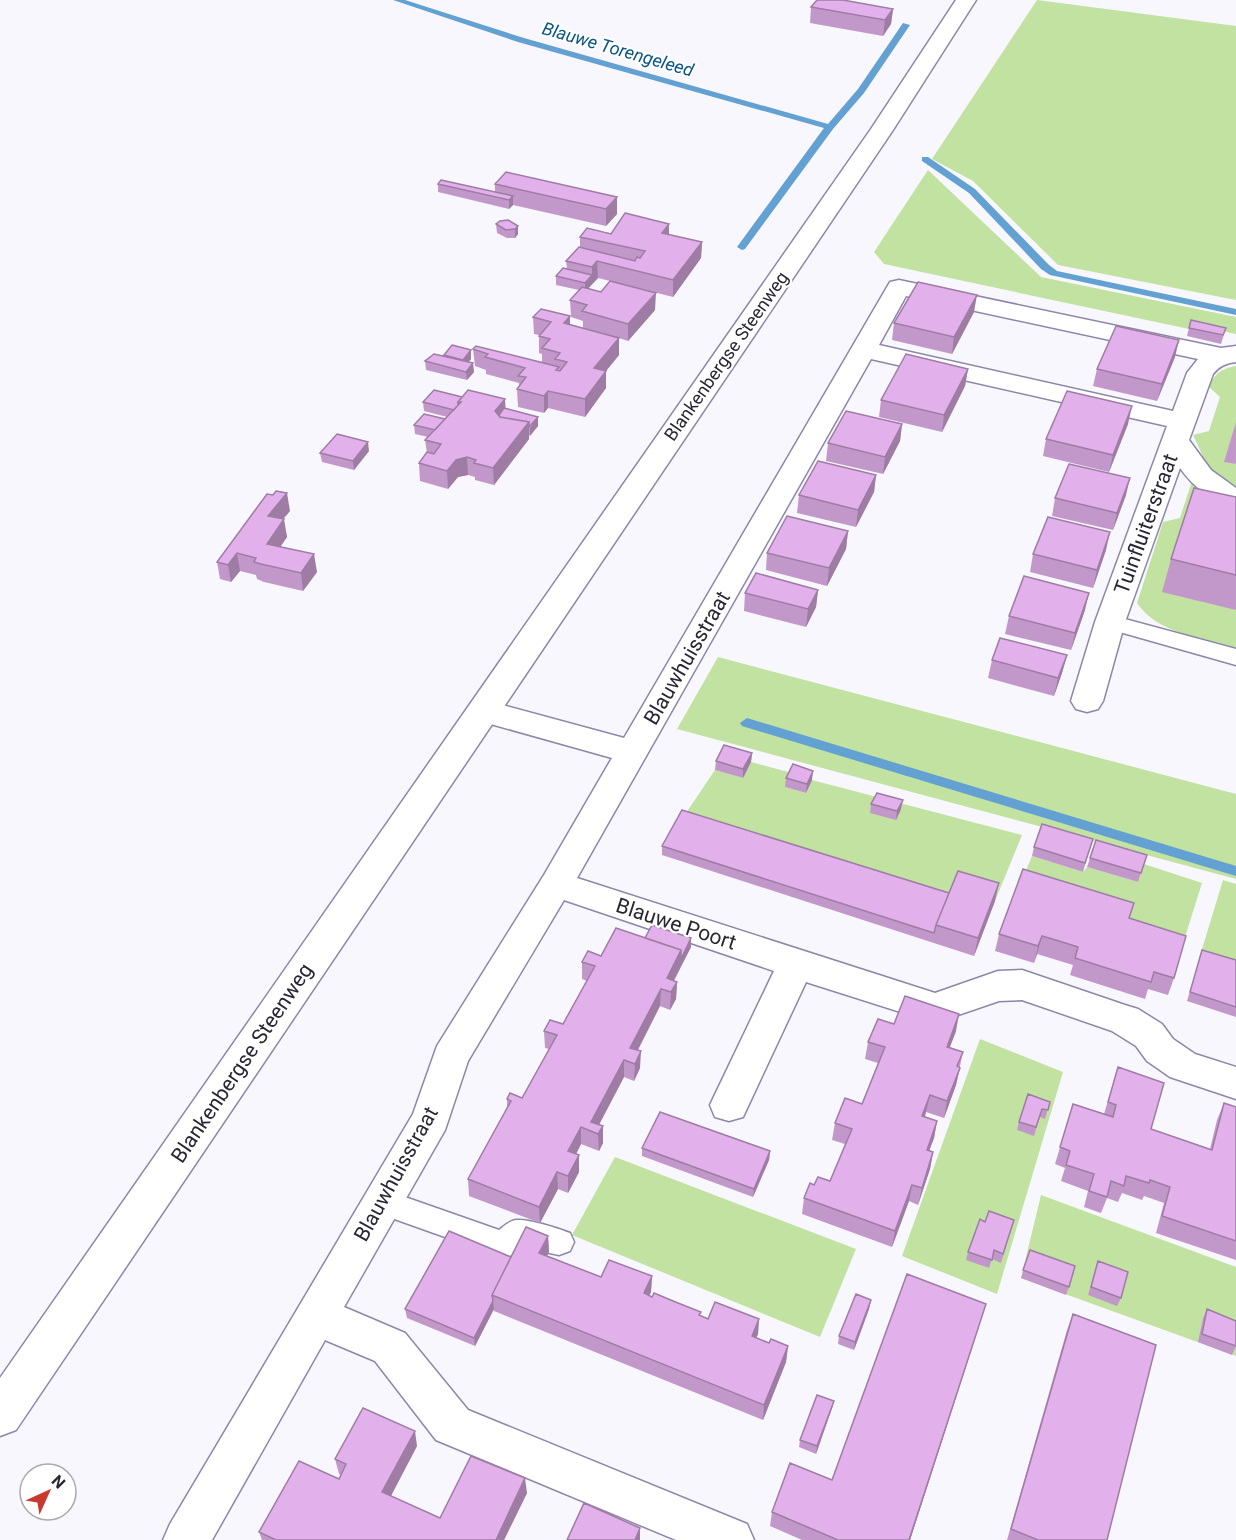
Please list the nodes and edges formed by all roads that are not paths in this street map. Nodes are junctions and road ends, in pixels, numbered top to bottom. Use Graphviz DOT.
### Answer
graph roads {
  1 [pos="966,0"];
  2 [pos="862,349"];
  3 [pos="1228,355"];
  4 [pos="1180,431"];
  5 [pos="1236,498"];
  6 [pos="1110,622"];
  7 [pos="1236,657"];
  8 [pos="1087,701"];
  9 [pos="484,711"];
  10 [pos="633,753"];
  11 [pos="556,884"];
  12 [pos="796,964"];
  13 [pos="1236,1083"];
  14 [pos="729,1105"];
  15 [pos="382,1202"];
  16 [pos="559,1242"];
  17 [pos="316,1316"];
  18 [pos="0,1415"];
  19 [pos="186,1540"];
  20 [pos="731,1540"];
  1 -- 9 [label="street, Blankenbergse Steenweg"];
  2 -- 3 [label="street, Blauwhuisstraat"];
  2 -- 4 [label="street"];
  2 -- 10 [label="street, Blauwhuisstraat"];
  3 -- 4 [label="street, Tuinfluiterstraat"];
  4 -- 5 [label="street"];
  4 -- 6 [label="street, Tuinfluiterstraat"];
  6 -- 7 [label="lane"];
  6 -- 8 [label="street, Tuinfluiterstraat"];
  9 -- 10 [label="street"];
  9 -- 18 [label="street, Blankenbergse Steenweg"];
  10 -- 11 [label="street, Blauwhuisstraat"];
  11 -- 12 [label="street, Blauwe Poort"];
  11 -- 15 [label="street, Blauwhuisstraat"];
  12 -- 13 [label="street, Blauwe Poort"];
  12 -- 14 [label="street"];
  15 -- 16 [label="lane"];
  15 -- 17 [label="street, Blauwhuisstraat"];
  17 -- 19 [label="street, Blauwhuisstraat"];
  17 -- 20 [label="street"];
}
